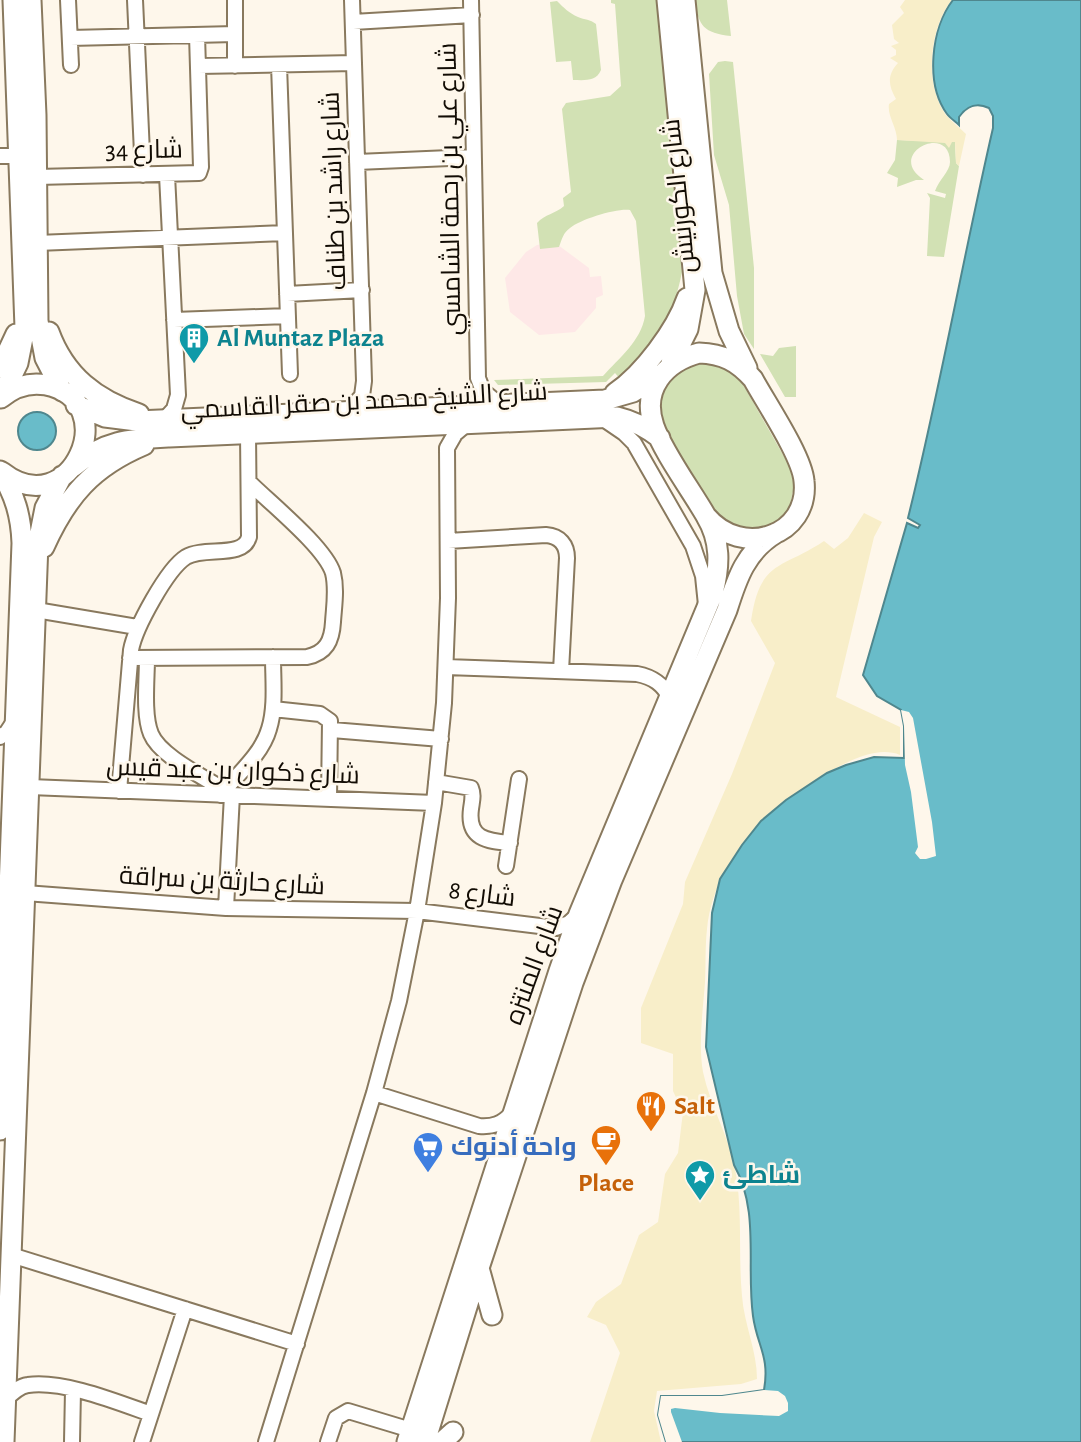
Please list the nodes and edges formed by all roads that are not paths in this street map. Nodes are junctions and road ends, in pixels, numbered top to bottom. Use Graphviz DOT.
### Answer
graph roads {
  1 [pos="13,0"];
  2 [pos="32,0"];
  3 [pos="68,0"];
  4 [pos="135,0"];
  5 [pos="234,0"];
  6 [pos="352,0"];
  7 [pos="667,0"];
  8 [pos="685,0"];
  9 [pos="471,7"];
  10 [pos="353,22"];
  11 [pos="235,34"];
  12 [pos="197,35"];
  13 [pos="136,36"];
  14 [pos="70,38"];
  15 [pos="354,63"];
  16 [pos="71,65"];
  17 [pos="279,65"];
  18 [pos="198,66"];
  19 [pos="236,66"];
  20 [pos="9,156"];
  21 [pos="473,156"];
  22 [pos="358,162"];
  23 [pos="143,175"];
  24 [pos="167,175"];
  25 [pos="37,177"];
  26 [pos="285,233"];
  27 [pos="170,238"];
  28 [pos="37,243"];
  29 [pos="693,270"];
  30 [pos="362,290"];
  31 [pos="287,294"];
  32 [pos="31,306"];
  33 [pos="288,316"];
  34 [pos="174,320"];
  35 [pos="0,369"];
  36 [pos="665,370"];
  37 [pos="290,374"];
  38 [pos="478,378"];
  39 [pos="753,379"];
  40 [pos="364,381"];
  41 [pos="178,395"];
  42 [pos="1,397"];
  43 [pos="69,398"];
  44 [pos="500,405"];
  45 [pos="603,408"];
  46 [pos="397,409"];
  47 [pos="347,412"];
  48 [pos="463,415"];
  49 [pos="196,418"];
  50 [pos="162,425"];
  51 [pos="425,425"];
  52 [pos="248,433"];
  53 [pos="660,438"];
  54 [pos="447,448"];
  55 [pos="0,471"];
  56 [pos="68,472"];
  57 [pos="248,482"];
  58 [pos="0,499"];
  59 [pos="706,516"];
  60 [pos="776,533"];
  61 [pos="448,541"];
  62 [pos="22,543"];
  63 [pos="38,561"];
  64 [pos="706,608"];
  65 [pos="36,610"];
  66 [pos="137,627"];
  67 [pos="273,657"];
  68 [pos="130,658"];
  69 [pos="147,658"];
  70 [pos="446,667"];
  71 [pos="561,671"];
  72 [pos="670,698"];
  73 [pos="273,709"];
  74 [pos="15,720"];
  75 [pos="332,730"];
  76 [pos="441,739"];
  77 [pos="0,740"];
  78 [pos="14,758"];
  79 [pos="519,779"];
  80 [pos="436,782"];
  81 [pos="30,787"];
  82 [pos="119,791"];
  83 [pos="225,793"];
  84 [pos="329,799"];
  85 [pos="434,803"];
  86 [pos="7,842"];
  87 [pos="510,843"];
  88 [pos="27,857"];
  89 [pos="506,866"];
  90 [pos="5,870"];
  91 [pos="25,893"];
  92 [pos="226,908"];
  93 [pos="417,911"];
  94 [pos="587,918"];
  95 [pos="374,1093"];
  96 [pos="511,1114"];
  97 [pos="0,1130"];
  98 [pos="11,1255"];
  99 [pos="479,1268"];
  100 [pos="5,1309"];
  101 [pos="186,1309"];
  102 [pos="492,1315"];
  103 [pos="297,1344"];
  104 [pos="7,1363"];
  105 [pos="28,1385"];
  106 [pos="73,1390"];
  107 [pos="5,1400"];
  108 [pos="151,1414"];
  109 [pos="414,1438"];
  110 [pos="4,1442"];
  111 [pos="72,1442"];
  112 [pos="142,1442"];
  113 [pos="266,1442"];
  114 [pos="328,1442"];
  1 -- 20 [label="main road"];
  2 -- 25 [label="main road"];
  3 -- 14 [label="street"];
  4 -- 13 [label="street"];
  5 -- 11 [label="street"];
  6 -- 10 [label="street, شارع راشد بن طناف"];
  7 -- 29 [label="main road, شارع الكورنيش"];
  8 -- 39 [label="main road, شارع الكورنيش"];
  9 -- 10 [label="street"];
  9 -- 21 [label="street, شارع علي بن رحمة الشامسي"];
  10 -- 15 [label="street, شارع راشد بن طناف"];
  11 -- 12 [label="street"];
  11 -- 19 [label="street"];
  12 -- 13 [label="street"];
  12 -- 18 [label="street, شارع 34"];
  13 -- 14 [label="street"];
  13 -- 23 [label="street"];
  14 -- 16 [label="street"];
  15 -- 17 [label="street"];
  15 -- 22 [label="street, شارع راشد بن طناف"];
  17 -- 19 [label="street"];
  17 -- 26 [label="street"];
  18 -- 19 [label="street"];
  18 -- 24 [label="street, شارع 34"];
  20 -- 32 [label="main road"];
  21 -- 22 [label="street"];
  21 -- 38 [label="street, شارع علي بن رحمة الشامسي"];
  22 -- 30 [label="street, شارع راشد بن طناف"];
  23 -- 24 [label="street, شارع 34"];
  23 -- 25 [label="street, شارع 34"];
  24 -- 27 [label="street"];
  25 -- 28 [label="main road"];
  26 -- 27 [label="street"];
  26 -- 31 [label="street"];
  27 -- 28 [label="street"];
  27 -- 34 [label="street"];
  28 -- 32 [label="main road"];
  29 -- 36 [label="main road, شارع الكورنيش"];
  29 -- 45 [label="main road"];
  30 -- 31 [label="street"];
  30 -- 40 [label="street, شارع راشد بن طناف"];
  31 -- 33 [label="street"];
  32 -- 35 [label="main road"];
  32 -- 42 [label="main road"];
  32 -- 43 [label="main road"];
  32 -- 50 [label="main road"];
  33 -- 34 [label="street"];
  33 -- 37 [label="street"];
  34 -- 41 [label="street"];
  36 -- 39 [label="main road"];
  36 -- 45 [label="main road, شارع الشيخ محمد بن صقر القاسمي"];
  36 -- 53 [label="main road"];
  38 -- 44 [label="street"];
  38 -- 48 [label="street"];
  39 -- 60 [label="main road"];
  40 -- 46 [label="street"];
  40 -- 47 [label="street, شارع راشد بن طناف"];
  41 -- 49 [label="street"];
  41 -- 50 [label="street"];
  42 -- 43 [label="main road, شارع الشيخ محمد بن صقر القاسمي"];
  43 -- 50 [label="main road, شارع الشيخ محمد بن صقر القاسمي"];
  43 -- 56 [label="main road"];
  44 -- 45 [label="main road, شارع الشيخ محمد بن صقر القاسمي"];
  44 -- 48 [label="main road, شارع الشيخ محمد بن صقر القاسمي"];
  45 -- 48 [label="main road, شارع الشيخ محمد بن صقر القاسمي"];
  45 -- 53 [label="main road, شارع الشيخ محمد بن صقر القاسمي"];
  45 -- 64 [label="street"];
  46 -- 47 [label="main road, شارع الشيخ محمد بن صقر القاسمي"];
  46 -- 48 [label="main road, شارع الشيخ محمد بن صقر القاسمي"];
  47 -- 49 [label="main road, شارع الشيخ محمد بن صقر القاسمي"];
  48 -- 51 [label="main road, شارع الشيخ محمد بن صقر القاسمي"];
  48 -- 54 [label="street"];
  49 -- 50 [label="main road, شارع الشيخ محمد بن صقر القاسمي"];
  50 -- 52 [label="main road, شارع الشيخ محمد بن صقر القاسمي"];
  50 -- 56 [label="main road, شارع الشيخ محمد بن صقر القاسمي"];
  50 -- 63 [label="main road"];
  51 -- 52 [label="main road, شارع الشيخ محمد بن صقر القاسمي"];
  51 -- 54 [label="street"];
  52 -- 57 [label="street"];
  53 -- 59 [label="main road"];
  54 -- 61 [label="street"];
  55 -- 56 [label="main road"];
  55 -- 62 [label="main road"];
  56 -- 63 [label="main road"];
  57 -- 66 [label="street"];
  57 -- 67 [label="street"];
  58 -- 62 [label="main road"];
  59 -- 60 [label="main road"];
  59 -- 64 [label="main road, شارع المنتزه"];
  60 -- 94 [label="main road, شارع المنتزه"];
  61 -- 70 [label="street"];
  61 -- 71 [label="street"];
  62 -- 74 [label="main road"];
  63 -- 65 [label="main road"];
  64 -- 72 [label="main road, شارع المنتزه"];
  65 -- 66 [label="street"];
  65 -- 81 [label="main road"];
  66 -- 68 [label="street"];
  67 -- 69 [label="street"];
  67 -- 73 [label="street"];
  68 -- 69 [label="street"];
  68 -- 82 [label="street"];
  69 -- 83 [label="street"];
  70 -- 71 [label="street"];
  70 -- 76 [label="street"];
  71 -- 72 [label="street"];
  72 -- 94 [label="main road, شارع المنتزه"];
  73 -- 75 [label="street"];
  73 -- 83 [label="street"];
  74 -- 77 [label="street"];
  74 -- 78 [label="main road"];
  75 -- 76 [label="street"];
  75 -- 84 [label="street"];
  76 -- 80 [label="street"];
  77 -- 78 [label="street"];
  78 -- 86 [label="main road"];
  79 -- 87 [label="street"];
  80 -- 85 [label="street"];
  80 -- 87 [label="street"];
  81 -- 82 [label="street, شارع ذكوان بن عبد قيس"];
  81 -- 88 [label="main road"];
  82 -- 83 [label="street, شارع ذكوان بن عبد قيس"];
  83 -- 84 [label="street, شارع ذكوان بن عبد قيس"];
  83 -- 92 [label="street"];
  84 -- 85 [label="street, شارع ذكوان بن عبد قيس"];
  85 -- 93 [label="street"];
  86 -- 88 [label="main road"];
  86 -- 90 [label="main road"];
  87 -- 89 [label="street"];
  88 -- 91 [label="main road"];
  90 -- 97 [label="main road"];
  91 -- 92 [label="street, شارع حارثة بن سراقة"];
  91 -- 98 [label="main road"];
  92 -- 93 [label="street, شارع حارثة بن سراقة"];
  93 -- 94 [label="street, شارع 8"];
  93 -- 95 [label="street"];
  94 -- 96 [label="main road, شارع المنتزه"];
  94 -- 99 [label="main road, شارع المنتزه"];
  95 -- 96 [label="street"];
  95 -- 103 [label="street"];
  96 -- 109 [label="main road, شارع المنتزه"];
  98 -- 100 [label="main road"];
  98 -- 101 [label="street"];
  99 -- 102 [label="main road"];
  99 -- 109 [label="main road, شارع المنتزه"];
  100 -- 104 [label="main road"];
  101 -- 103 [label="street"];
  101 -- 108 [label="street"];
  103 -- 113 [label="street"];
  104 -- 105 [label="street"];
  104 -- 107 [label="main road"];
  105 -- 106 [label="street"];
  105 -- 107 [label="street"];
  106 -- 108 [label="street"];
  106 -- 111 [label="street"];
  107 -- 110 [label="main road"];
  108 -- 112 [label="street"];
  109 -- 114 [label="street"];
}
